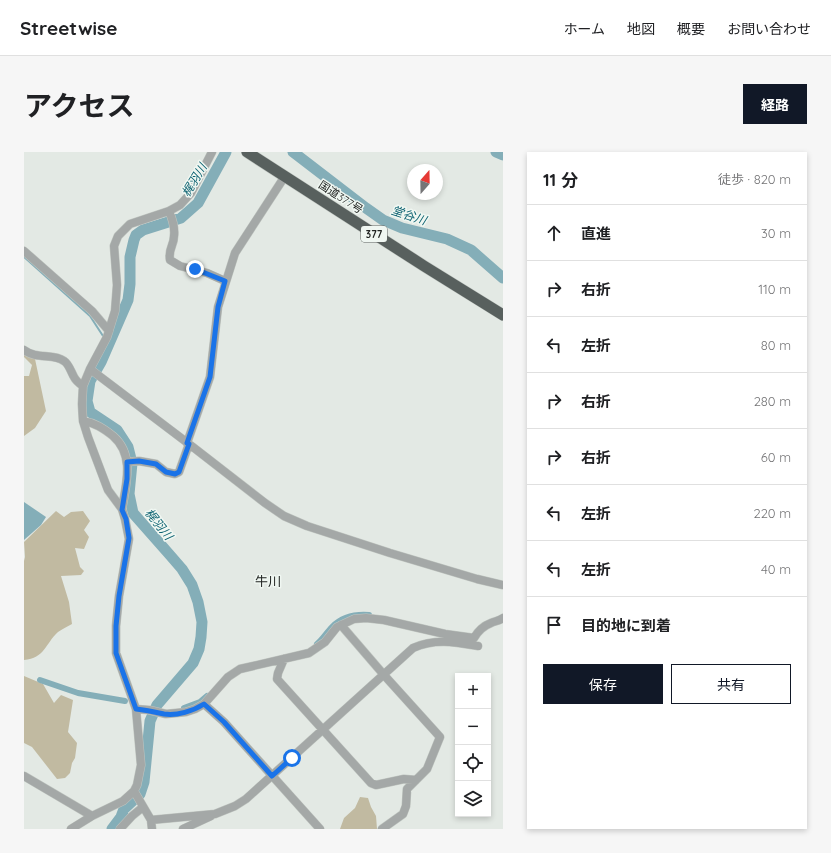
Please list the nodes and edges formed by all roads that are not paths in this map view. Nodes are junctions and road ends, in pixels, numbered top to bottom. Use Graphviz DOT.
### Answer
graph roads {
  1 [pos="212,152"];
  2 [pos="247,152"];
  3 [pos="285,176"];
  4 [pos="169,213"];
  5 [pos="24,251"];
  6 [pos="225,281"];
  7 [pos="503,315"];
  8 [pos="109,331"];
  9 [pos="24,350"];
  10 [pos="91,370"];
  11 [pos="83,386"];
  12 [pos="83,421"];
  13 [pos="188,443"];
  14 [pos="128,462"];
  15 [pos="122,510"];
  16 [pos="503,585"];
  17 [pos="502,622"];
  18 [pos="342,625"];
  19 [pos="478,646"];
  20 [pos="284,659"];
  21 [pos="384,675"];
  22 [pos="204,704"];
  23 [pos="136,709"];
  24 [pos="323,730"];
  25 [pos="24,776"];
  26 [pos="272,776"];
  27 [pos="416,780"];
  28 [pos="135,794"];
  29 [pos="143,806"];
  30 [pos="215,814"];
  31 [pos="92,816"];
  32 [pos="151,820"];
  33 [pos="72,829"];
  34 [pos="120,829"];
  35 [pos="152,829"];
  36 [pos="183,829"];
  37 [pos="320,829"];
  38 [pos="382,829"];
  1 -- 4 [label="street"];
  2 -- 3 [label="highway, 国道377号 / 377"];
  3 -- 6 [label="street"];
  3 -- 7 [label="highway, 国道377号 / 377"];
  4 -- 6 [label="street"];
  4 -- 8 [label="street"];
  5 -- 8 [label="street"];
  6 -- 13 [label="street"];
  8 -- 10 [label="street"];
  9 -- 11 [label="street"];
  10 -- 11 [label="street"];
  10 -- 13 [label="street"];
  11 -- 12 [label="street"];
  12 -- 14 [label="street"];
  12 -- 15 [label="street"];
  13 -- 14 [label="street"];
  13 -- 16 [label="street"];
  14 -- 15 [label="street"];
  15 -- 23 [label="street"];
  17 -- 18 [label="street"];
  18 -- 20 [label="street"];
  18 -- 21 [label="street"];
  19 -- 21 [label="street"];
  20 -- 22 [label="street"];
  20 -- 24 [label="street"];
  21 -- 24 [label="street"];
  21 -- 27 [label="street"];
  22 -- 23 [label="street"];
  22 -- 26 [label="street"];
  23 -- 28 [label="street"];
  24 -- 26 [label="street"];
  24 -- 27 [label="street"];
  25 -- 31 [label="street"];
  26 -- 30 [label="street"];
  26 -- 37 [label="street"];
  27 -- 38 [label="street"];
  28 -- 29 [label="street"];
  28 -- 31 [label="street"];
  29 -- 32 [label="street"];
  29 -- 34 [label="street"];
  30 -- 32 [label="street"];
  30 -- 36 [label="street"];
  31 -- 33 [label="street"];
  32 -- 35 [label="street"];
}
